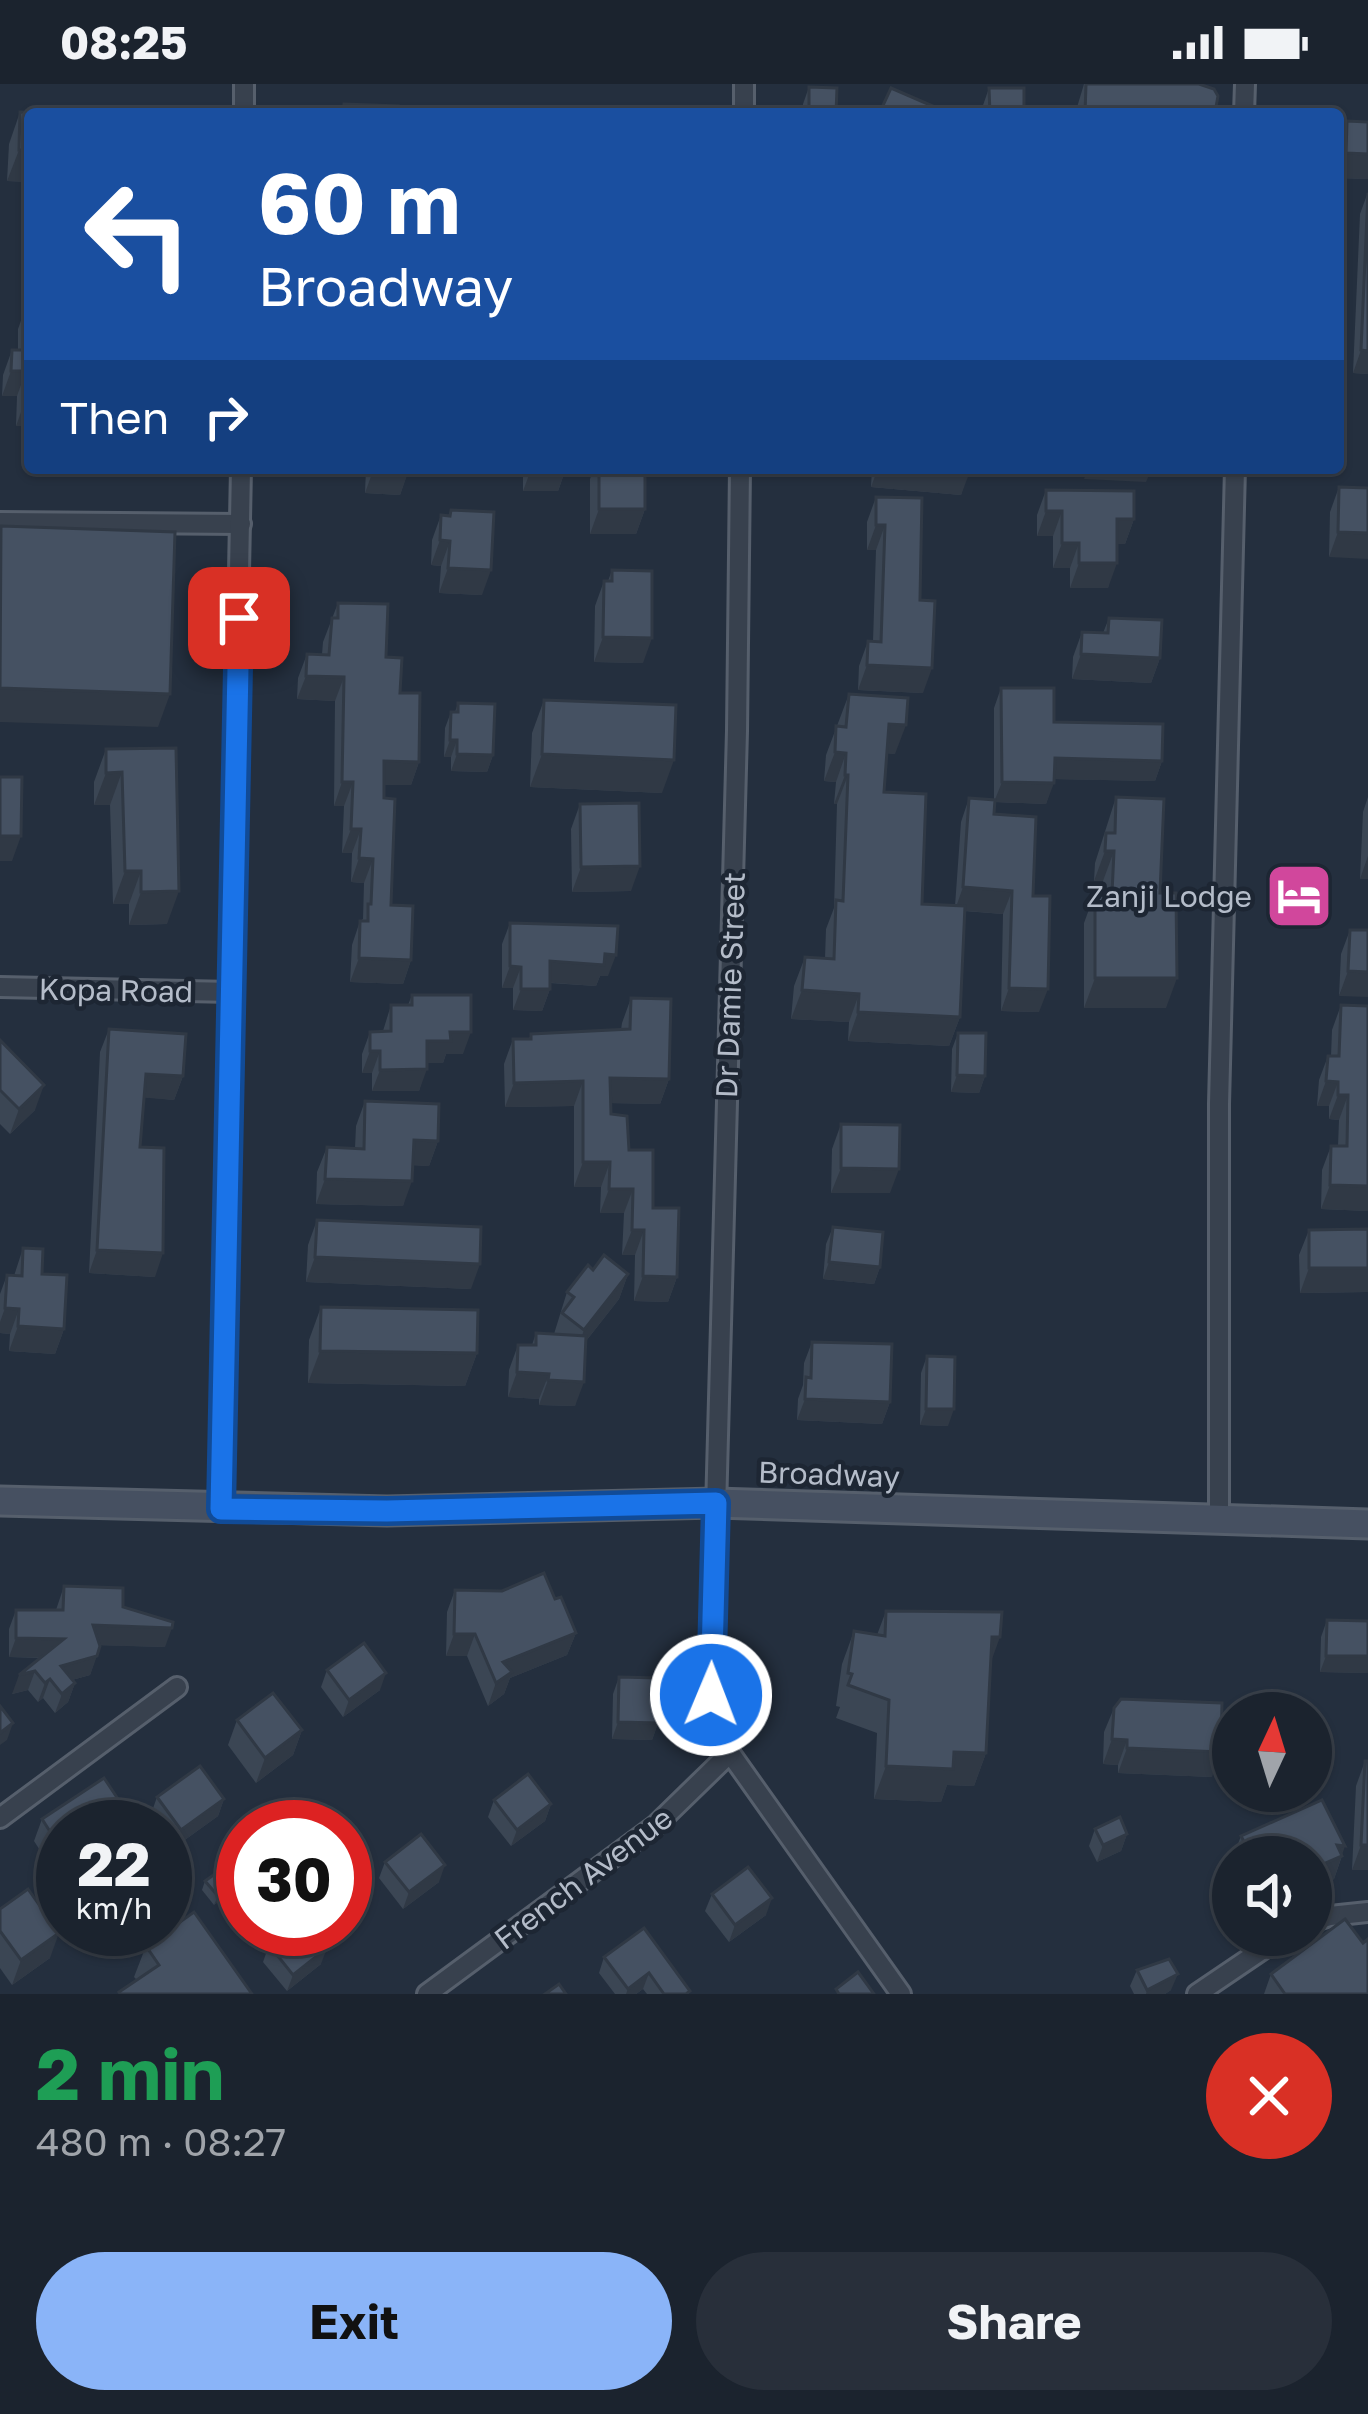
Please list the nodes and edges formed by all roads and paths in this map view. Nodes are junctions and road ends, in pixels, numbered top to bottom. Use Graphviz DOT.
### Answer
graph roads {
  1 [pos="242,474"];
  2 [pos="740,474"];
  3 [pos="1235,474"];
  4 [pos="0,522"];
  5 [pos="241,524"];
  6 [pos="0,987"];
  7 [pos="232,992"];
  8 [pos="0,1501"];
  9 [pos="716,1503"];
  10 [pos="221,1509"];
  11 [pos="1219,1521"];
  12 [pos="1368,1524"];
  13 [pos="177,1687"];
  14 [pos="730,1753"];
  15 [pos="0,1818"];
  16 [pos="1368,1912"];
  17 [pos="1332,1918"];
  18 [pos="1253,1956"];
  19 [pos="427,1994"];
  20 [pos="902,1994"];
  21 [pos="1198,1994"];
  1 -- 5 [label="street"];
  2 -- 9 [label="street, Dr Damie Street"];
  3 -- 11 [label="street"];
  4 -- 5 [label="street"];
  5 -- 7 [label="street"];
  6 -- 7 [label="street, Kopa Road"];
  7 -- 10 [label="street"];
  8 -- 10 [label="main road, Broadway"];
  9 -- 10 [label="main road, Broadway"];
  9 -- 11 [label="main road, Broadway"];
  9 -- 14 [label="street, Dr Damie Street"];
  11 -- 12 [label="main road, Broadway"];
  13 -- 15 [label="street"];
  14 -- 19 [label="street, French Avenue"];
  14 -- 20 [label="street, Dr Damie Street"];
  16 -- 17 [label="street"];
  18 -- 21 [label="street"];
}
